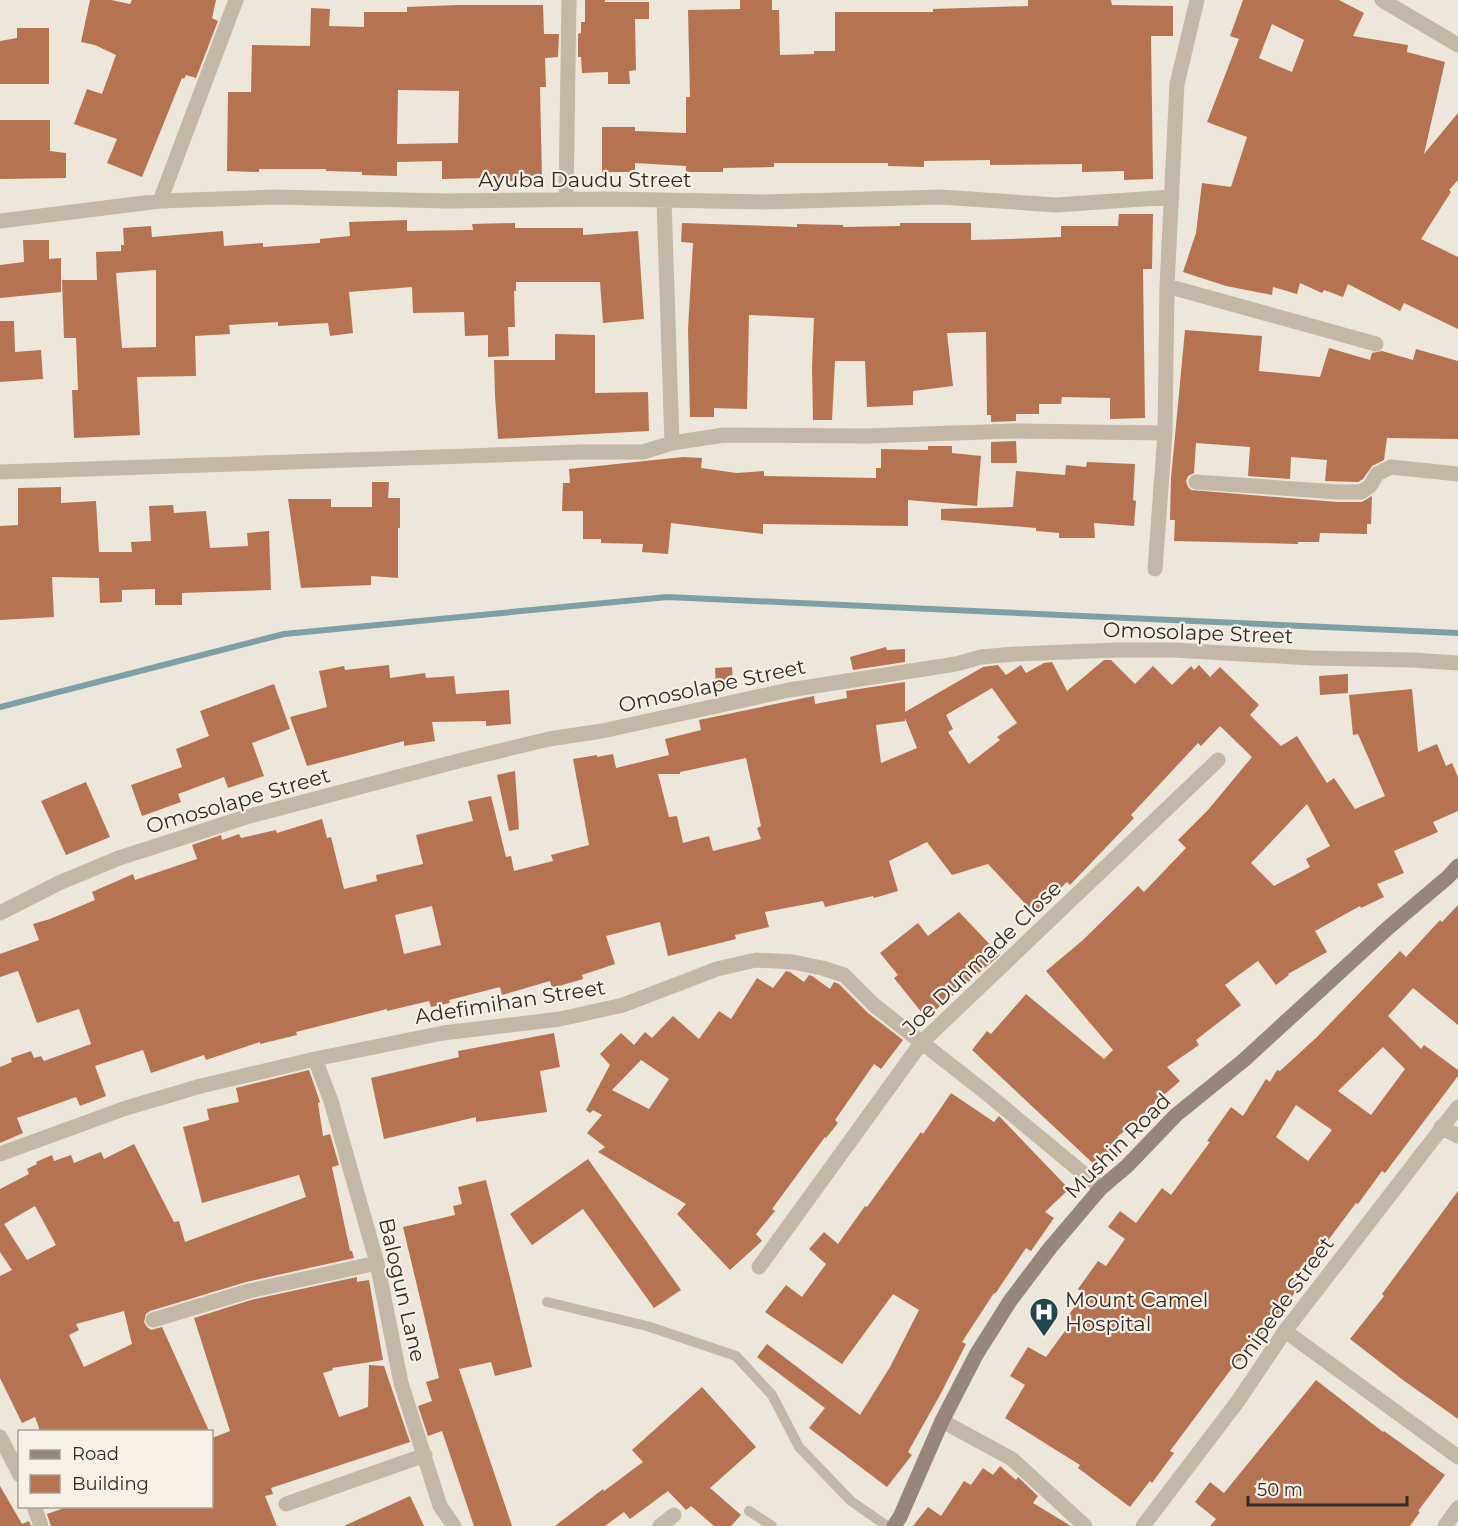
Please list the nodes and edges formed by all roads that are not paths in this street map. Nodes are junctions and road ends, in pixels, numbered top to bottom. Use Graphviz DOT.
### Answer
graph roads {
  1 [pos="236,0"];
  2 [pos="569,0"];
  3 [pos="1197,0"];
  4 [pos="1382,0"];
  5 [pos="1458,45"];
  6 [pos="1172,197"];
  7 [pos="566,199"];
  8 [pos="664,200"];
  9 [pos="160,201"];
  10 [pos="0,221"];
  11 [pos="1167,286"];
  12 [pos="1376,344"];
  13 [pos="1165,434"];
  14 [pos="672,443"];
  15 [pos="0,472"];
  16 [pos="1458,474"];
  17 [pos="1196,482"];
  18 [pos="1155,569"];
  19 [pos="1458,663"];
  20 [pos="1218,760"];
  21 [pos="1458,866"];
  22 [pos="0,913"];
  23 [pos="922,1042"];
  24 [pos="315,1059"];
  25 [pos="1458,1107"];
  26 [pos="1441,1127"];
  27 [pos="1458,1136"];
  28 [pos="0,1154"];
  29 [pos="1101,1188"];
  30 [pos="377,1263"];
  31 [pos="759,1267"];
  32 [pos="547,1302"];
  33 [pos="153,1320"];
  34 [pos="1285,1331"];
  35 [pos="942,1421"];
  36 [pos="0,1437"];
  37 [pos="424,1455"];
  38 [pos="1458,1457"];
  39 [pos="18,1471"];
  40 [pos="286,1504"];
  41 [pos="35,1508"];
  42 [pos="1458,1508"];
  43 [pos="749,1511"];
  44 [pos="674,1515"];
  45 [pos="41,1526"];
  46 [pos="454,1526"];
  47 [pos="660,1526"];
  48 [pos="772,1526"];
  49 [pos="886,1526"];
  50 [pos="894,1526"];
  51 [pos="1085,1526"];
  52 [pos="1143,1526"];
  53 [pos="1445,1526"];
  1 -- 9 [label="street"];
  2 -- 7 [label="street"];
  3 -- 6 [label="street"];
  4 -- 5 [label="street"];
  6 -- 8 [label="street, Ayuba Daudu Street"];
  6 -- 11 [label="street"];
  7 -- 8 [label="street, Ayuba Daudu Street"];
  7 -- 9 [label="street, Ayuba Daudu Street"];
  8 -- 14 [label="street"];
  9 -- 10 [label="street, Ayuba Daudu Street"];
  11 -- 12 [label="street"];
  11 -- 13 [label="street"];
  13 -- 14 [label="street"];
  13 -- 18 [label="street"];
  14 -- 15 [label="street"];
  16 -- 17 [label="street"];
  19 -- 22 [label="street, Omosolape Street"];
  20 -- 23 [label="street, Joe Dunmade Close"];
  21 -- 29 [label="main road, Mushin Road"];
  23 -- 24 [label="street, Adefimihan Street"];
  23 -- 29 [label="street, Adefimihan Street"];
  23 -- 31 [label="street, Joe Dunmade Close"];
  24 -- 28 [label="street, Adefimihan Street"];
  24 -- 30 [label="street, Balogun Lane"];
  25 -- 26 [label="street, Onipede Street"];
  26 -- 27 [label="street"];
  26 -- 34 [label="street, Onipede Street"];
  29 -- 35 [label="main road, Mushin Road"];
  30 -- 33 [label="street"];
  30 -- 37 [label="street, Balogun Lane"];
  32 -- 49 [label="lane"];
  34 -- 38 [label="street"];
  34 -- 52 [label="street, Onipede Street"];
  35 -- 50 [label="main road, Mushin Road"];
  35 -- 51 [label="street"];
  36 -- 39 [label="street"];
  37 -- 40 [label="street"];
  37 -- 46 [label="street, Balogun Lane"];
  41 -- 45 [label="street"];
  42 -- 53 [label="street"];
  43 -- 48 [label="lane"];
  44 -- 47 [label="street"];
}
